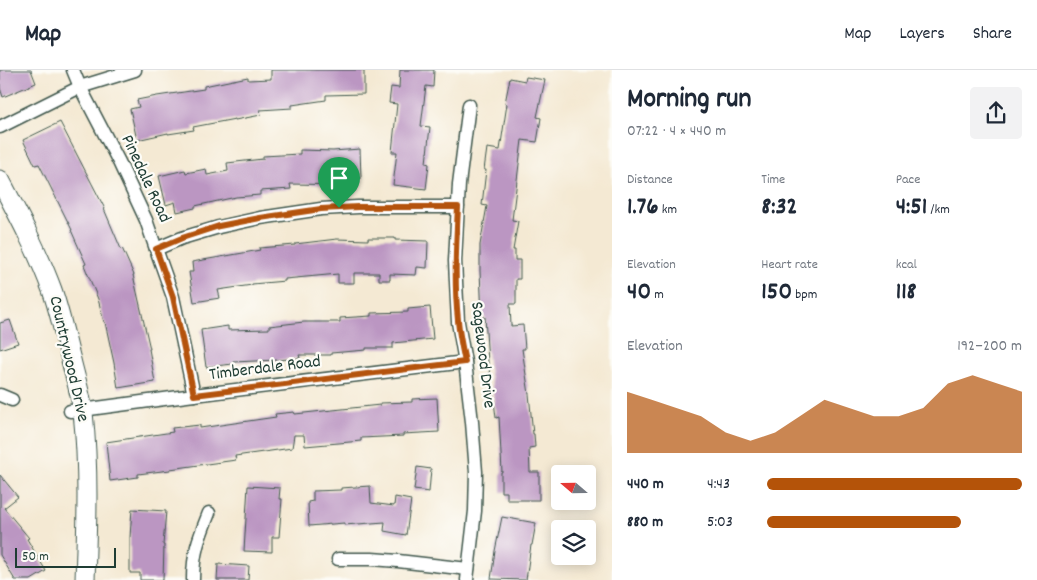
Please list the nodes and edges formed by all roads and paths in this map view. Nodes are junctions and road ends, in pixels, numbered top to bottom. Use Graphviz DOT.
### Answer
graph roads {
  1 [pos="73,70"];
  2 [pos="135,70"];
  3 [pos="80,87"];
  4 [pos="469,105"];
  5 [pos="0,127"];
  6 [pos="0,180"];
  7 [pos="0,202"];
  8 [pos="458,207"];
  9 [pos="156,249"];
  10 [pos="465,362"];
  11 [pos="0,395"];
  12 [pos="194,395"];
  13 [pos="12,400"];
  14 [pos="76,410"];
  15 [pos="209,513"];
  16 [pos="338,559"];
  17 [pos="467,575"];
  18 [pos="73,580"];
  19 [pos="85,580"];
  20 [pos="193,580"];
  1 -- 3 [label="street, Pinedale Road"];
  2 -- 3 [label="street"];
  3 -- 5 [label="street"];
  3 -- 9 [label="street, Pinedale Road"];
  4 -- 8 [label="street, Sagewood Drive"];
  6 -- 14 [label="street, Countrywood Drive"];
  7 -- 14 [label="street, Countrywood Drive"];
  8 -- 9 [label="street"];
  8 -- 10 [label="street, Sagewood Drive"];
  9 -- 12 [label="street, Pinedale Road"];
  10 -- 12 [label="street, Timberdale Road"];
  10 -- 17 [label="street, Sagewood Drive"];
  11 -- 13 [label="street"];
  12 -- 14 [label="street, Timberdale Road"];
  14 -- 18 [label="street, Countrywood Drive"];
  14 -- 19 [label="street, Countrywood Drive"];
  15 -- 20 [label="street"];
  16 -- 17 [label="street"];
}
